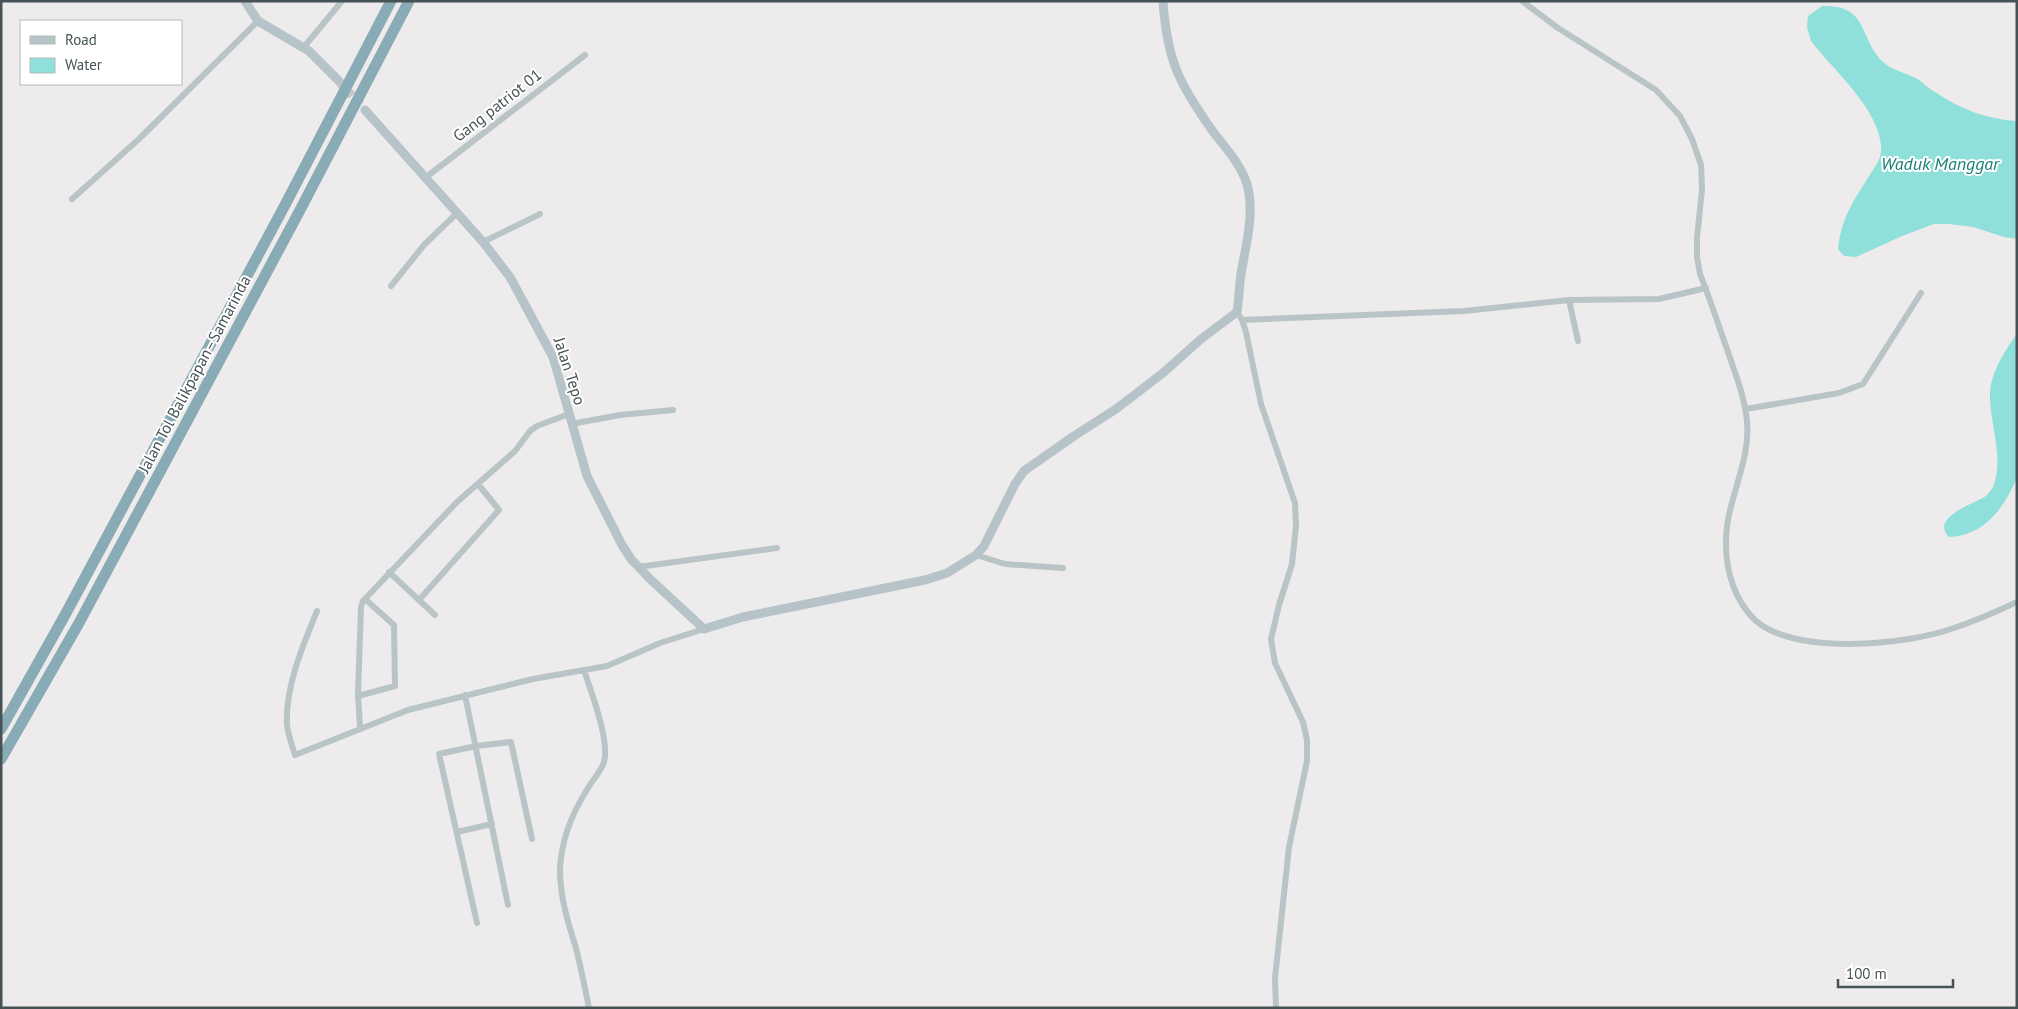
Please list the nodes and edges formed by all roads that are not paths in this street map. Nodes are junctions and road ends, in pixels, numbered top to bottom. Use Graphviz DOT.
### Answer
graph roads {
  1 [pos="245,1"];
  2 [pos="342,1"];
  3 [pos="391,1"];
  4 [pos="408,1"];
  5 [pos="1163,1"];
  6 [pos="1522,1"];
  7 [pos="258,21"];
  8 [pos="304,47"];
  9 [pos="585,54"];
  10 [pos="337,79"];
  11 [pos="365,110"];
  12 [pos="425,178"];
  13 [pos="72,199"];
  14 [pos="456,214"];
  15 [pos="540,214"];
  16 [pos="483,242"];
  17 [pos="391,286"];
  18 [pos="1706,288"];
  19 [pos="1921,293"];
  20 [pos="1569,300"];
  21 [pos="1240,316"];
  22 [pos="1578,341"];
  23 [pos="1746,409"];
  24 [pos="673,410"];
  25 [pos="569,414"];
  26 [pos="571,424"];
  27 [pos="478,484"];
  28 [pos="777,548"];
  29 [pos="976,555"];
  30 [pos="638,566"];
  31 [pos="1063,568"];
  32 [pos="389,572"];
  33 [pos="365,599"];
  34 [pos="419,600"];
  35 [pos="2017,602"];
  36 [pos="317,611"];
  37 [pos="435,615"];
  38 [pos="704,629"];
  39 [pos="585,670"];
  40 [pos="466,694"];
  41 [pos="358,696"];
  42 [pos="360,728"];
  43 [pos="1,729"];
  44 [pos="476,746"];
  45 [pos="1,759"];
  46 [pos="492,824"];
  47 [pos="456,832"];
  48 [pos="532,839"];
  49 [pos="508,905"];
  50 [pos="477,923"];
  51 [pos="590,1008"];
  52 [pos="1276,1008"];
  1 -- 7 [label="street"];
  2 -- 8 [label="street"];
  3 -- 43 [label="highway, Jalan Tol Balikpapan–Samarinda"];
  4 -- 45 [label="highway, Jalan Tol Balikpapan–Samarinda"];
  5 -- 21 [label="street"];
  6 -- 18 [label="street"];
  7 -- 8 [label="street"];
  7 -- 13 [label="street"];
  8 -- 10 [label="street"];
  9 -- 12 [label="street, Gang patriot 01"];
  11 -- 12 [label="street, Jalan Tepo"];
  12 -- 14 [label="street, Jalan Tepo"];
  14 -- 16 [label="street, Jalan Tepo"];
  14 -- 17 [label="street"];
  15 -- 16 [label="street"];
  16 -- 25 [label="street, Jalan Tepo"];
  18 -- 20 [label="street"];
  18 -- 23 [label="street"];
  19 -- 23 [label="street"];
  20 -- 21 [label="street"];
  20 -- 22 [label="street"];
  21 -- 29 [label="street"];
  21 -- 52 [label="street"];
  23 -- 35 [label="street"];
  24 -- 26 [label="street"];
  25 -- 26 [label="street, Jalan Tepo"];
  25 -- 27 [label="street"];
  26 -- 30 [label="street, Jalan Tepo"];
  27 -- 32 [label="street"];
  27 -- 34 [label="street"];
  28 -- 30 [label="street"];
  29 -- 31 [label="street"];
  29 -- 38 [label="street"];
  30 -- 38 [label="street, Jalan Tepo"];
  32 -- 33 [label="street"];
  32 -- 34 [label="street"];
  33 -- 41 [label="street"];
  33 -- 41 [label="street"];
  34 -- 37 [label="street"];
  36 -- 42 [label="street"];
  38 -- 39 [label="street"];
  39 -- 40 [label="street"];
  39 -- 51 [label="street"];
  40 -- 42 [label="street"];
  40 -- 44 [label="street"];
  41 -- 42 [label="street"];
  44 -- 46 [label="street"];
  44 -- 47 [label="street"];
  44 -- 48 [label="street"];
  46 -- 47 [label="street"];
  46 -- 49 [label="street"];
  47 -- 50 [label="street"];
}
